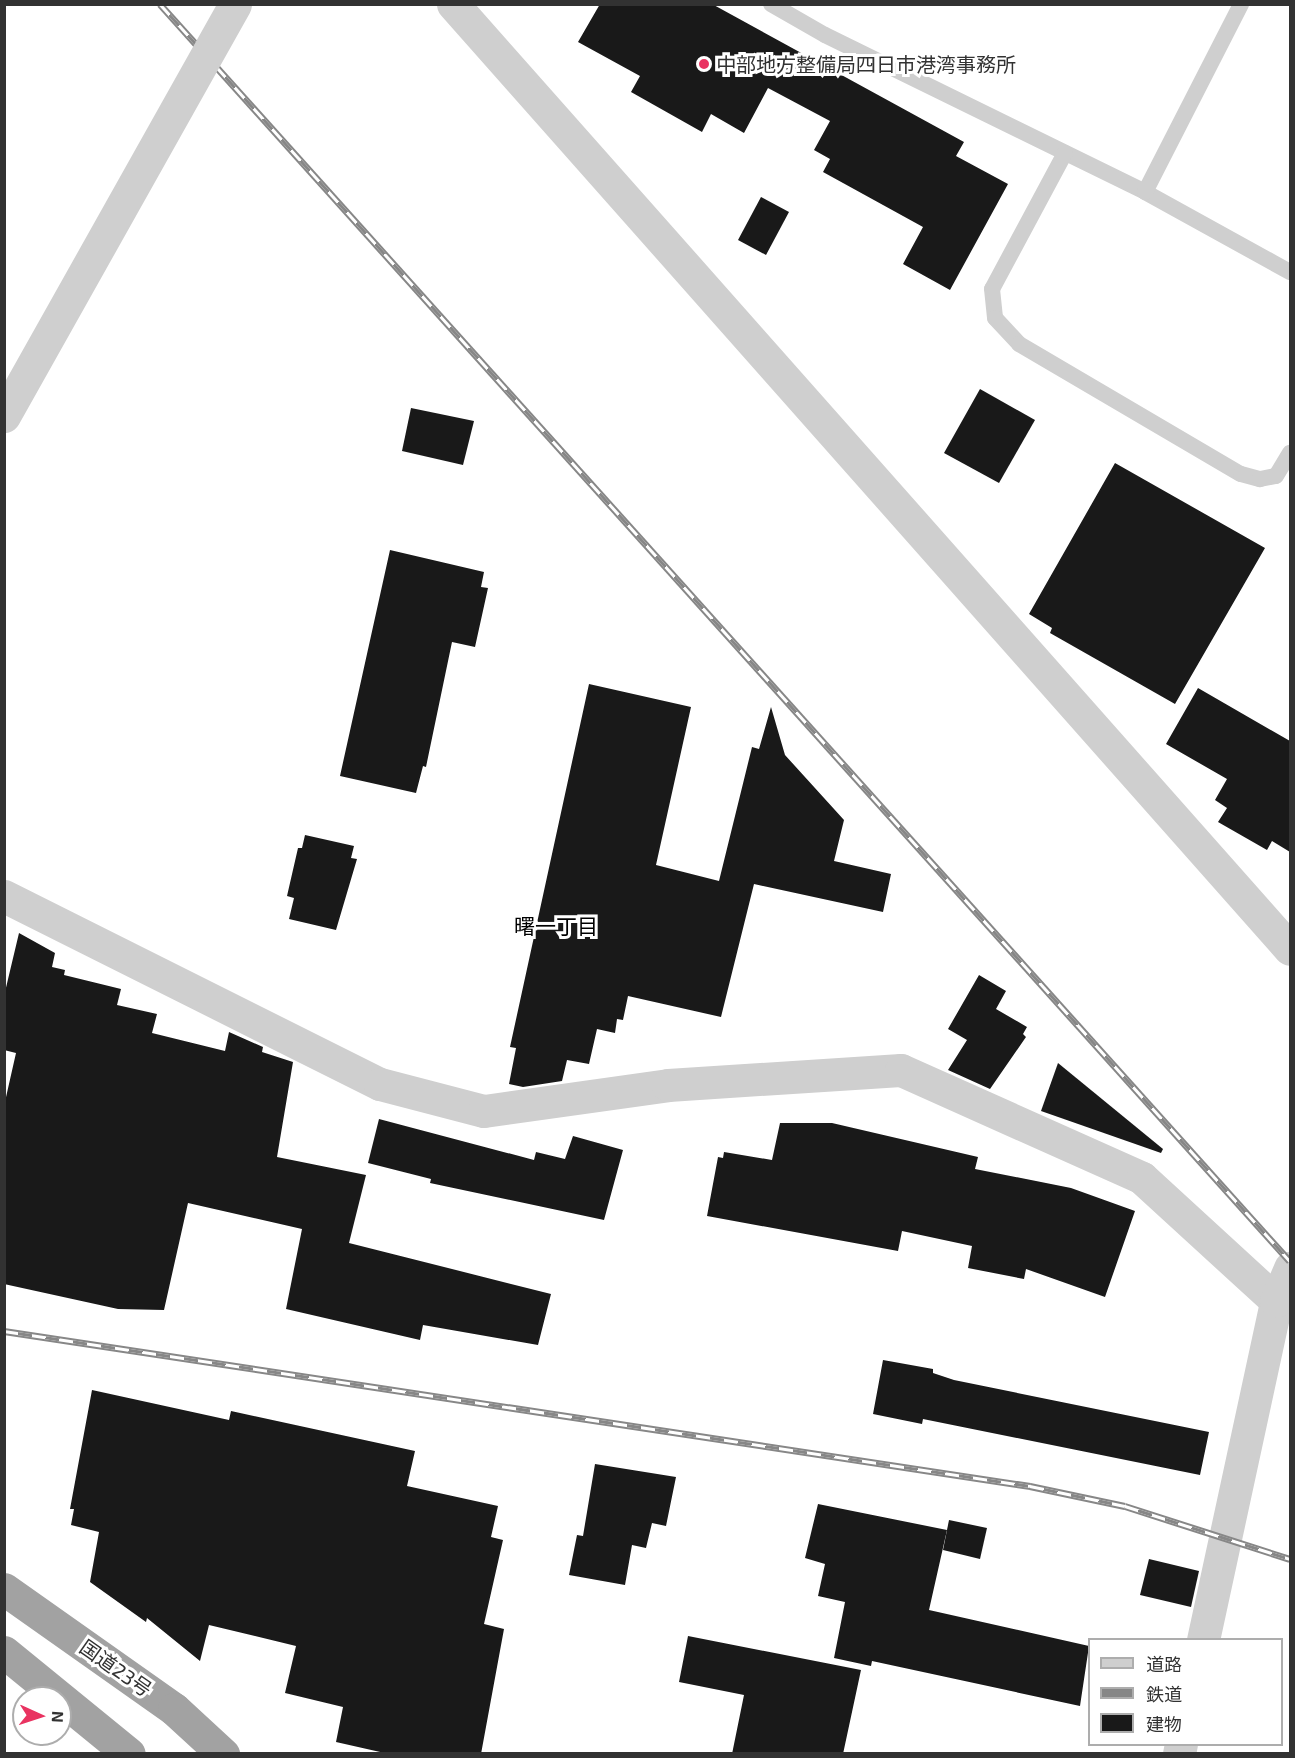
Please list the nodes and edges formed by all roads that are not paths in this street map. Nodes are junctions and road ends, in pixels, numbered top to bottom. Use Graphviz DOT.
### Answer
graph roads {
  1 [pos="235,4"];
  2 [pos="453,4"];
  3 [pos="771,4"];
  4 [pos="1241,4"];
  5 [pos="1065,153"];
  6 [pos="1145,192"];
  7 [pos="1290,272"];
  8 [pos="4,416"];
  9 [pos="1290,453"];
  10 [pos="4,896"];
  11 [pos="1290,950"];
  12 [pos="1290,1268"];
  13 [pos="1276,1301"];
  14 [pos="4,1589"];
  15 [pos="1203,1638"];
  16 [pos="4,1652"];
  17 [pos="129,1754"];
  18 [pos="223,1754"];
  1 -- 8 [label="street, bridge"];
  2 -- 11 [label="street"];
  3 -- 5 [label="lane"];
  4 -- 6 [label="lane"];
  5 -- 6 [label="lane"];
  5 -- 9 [label="lane"];
  6 -- 7 [label="lane"];
  10 -- 13 [label="street"];
  12 -- 13 [label="street"];
  13 -- 15 [label="street"];
  14 -- 18 [label="highway, 国道23号"];
  16 -- 17 [label="highway"];
}
